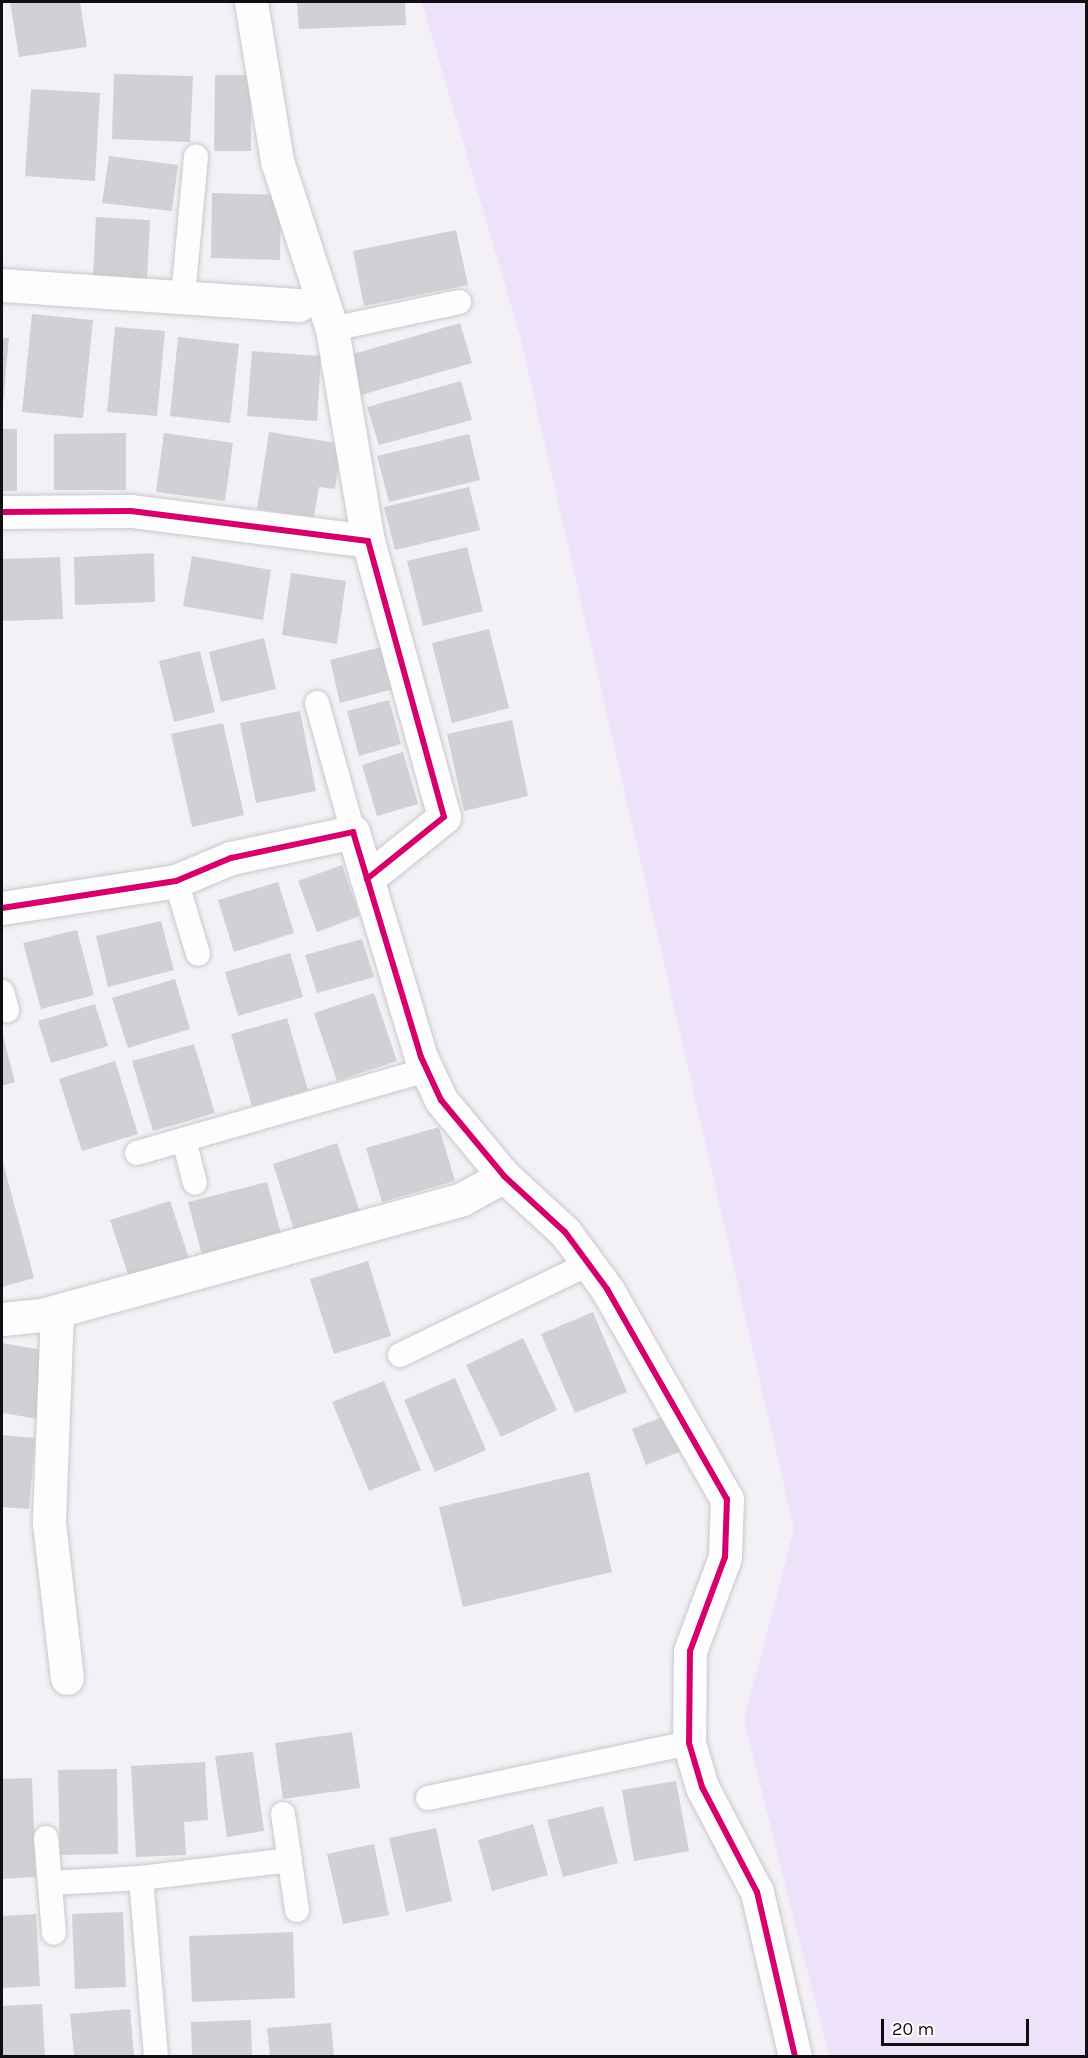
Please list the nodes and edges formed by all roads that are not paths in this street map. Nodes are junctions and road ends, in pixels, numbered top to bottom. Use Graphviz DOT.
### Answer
graph roads {
  1 [pos="251,2"];
  2 [pos="196,157"];
  3 [pos="2,285"];
  4 [pos="183,297"];
  5 [pos="459,302"];
  6 [pos="298,305"];
  7 [pos="332,329"];
  8 [pos="2,512"];
  9 [pos="368,542"];
  10 [pos="317,703"];
  11 [pos="353,832"];
  12 [pos="367,879"];
  13 [pos="176,881"];
  14 [pos="2,908"];
  15 [pos="198,954"];
  16 [pos="427,1070"];
  17 [pos="183,1140"];
  18 [pos="137,1154"];
  19 [pos="504,1176"];
  20 [pos="195,1183"];
  21 [pos="588,1264"];
  22 [pos="57,1311"];
  23 [pos="2,1319"];
  24 [pos="399,1355"];
  25 [pos="67,1678"];
  26 [pos="689,1743"];
  27 [pos="428,1798"];
  28 [pos="284,1814"];
  29 [pos="46,1838"];
  30 [pos="290,1860"];
  31 [pos="141,1878"];
  32 [pos="50,1883"];
  33 [pos="297,1910"];
  34 [pos="54,1933"];
  35 [pos="156,2056"];
  36 [pos="795,2056"];
  1 -- 7 [label="street"];
  2 -- 4 [label="lane"];
  3 -- 4 [label="street"];
  4 -- 6 [label="street"];
  5 -- 7 [label="lane"];
  7 -- 9 [label="street"];
  8 -- 9 [label="street"];
  9 -- 12 [label="street"];
  10 -- 11 [label="lane"];
  11 -- 12 [label="street"];
  11 -- 13 [label="street"];
  12 -- 16 [label="street"];
  13 -- 14 [label="street"];
  13 -- 15 [label="lane"];
  16 -- 17 [label="lane"];
  16 -- 19 [label="street"];
  17 -- 18 [label="lane"];
  17 -- 20 [label="lane"];
  19 -- 21 [label="street"];
  19 -- 22 [label="street"];
  21 -- 24 [label="lane"];
  21 -- 26 [label="street"];
  22 -- 23 [label="street"];
  22 -- 25 [label="street"];
  26 -- 27 [label="lane"];
  26 -- 36 [label="street"];
  28 -- 30 [label="lane"];
  29 -- 32 [label="lane"];
  30 -- 31 [label="lane"];
  30 -- 33 [label="lane"];
  31 -- 32 [label="lane"];
  31 -- 35 [label="lane"];
  32 -- 34 [label="lane"];
}
